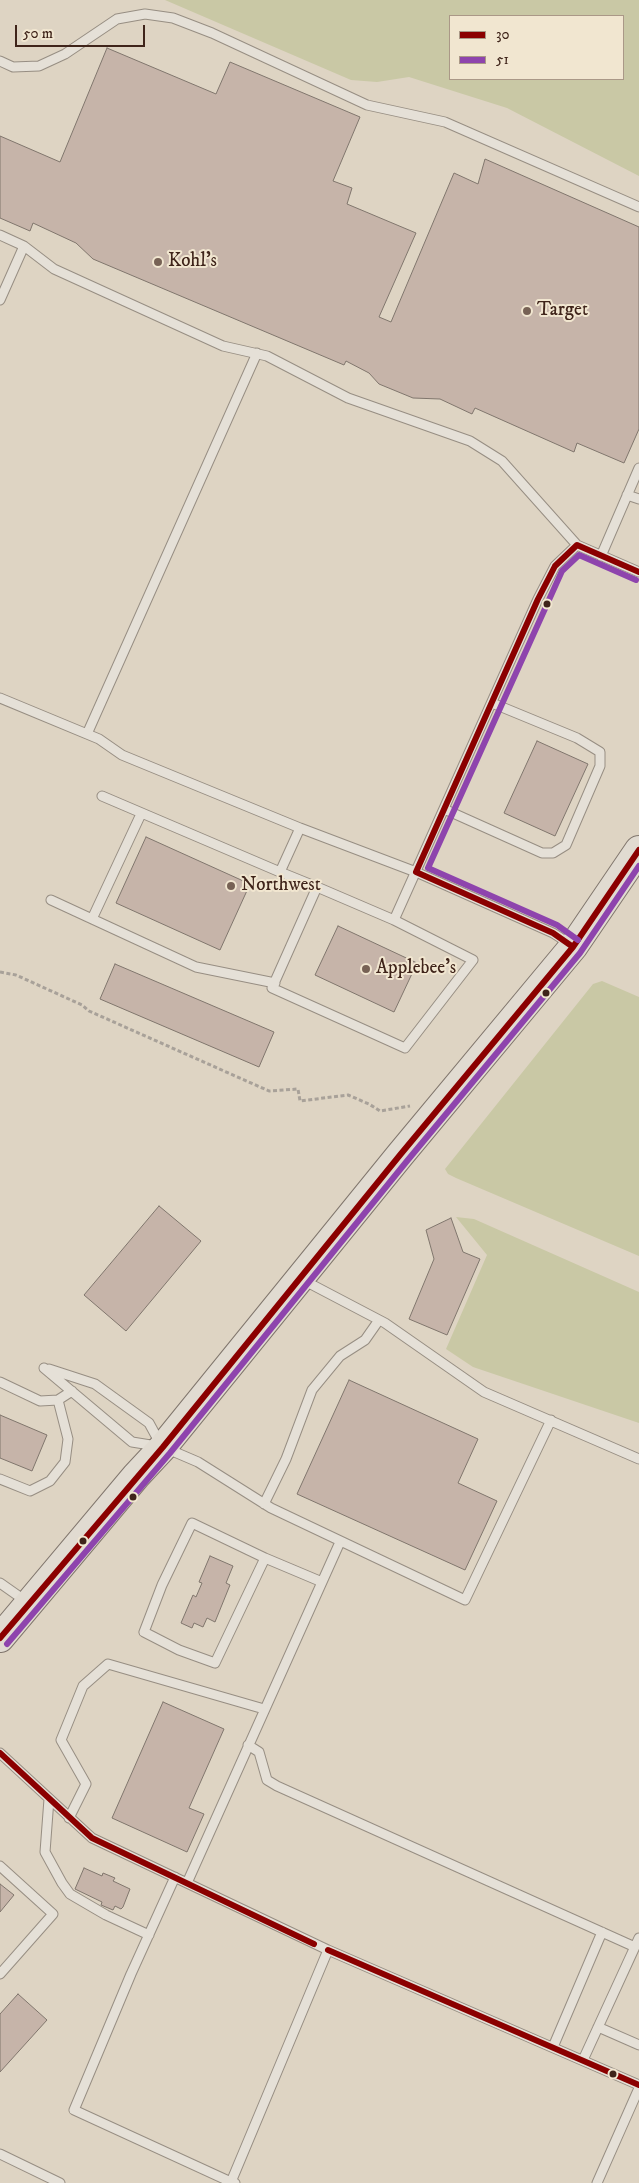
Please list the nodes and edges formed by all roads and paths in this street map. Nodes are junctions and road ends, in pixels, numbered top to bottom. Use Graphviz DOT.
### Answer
graph roads {
  1 [pos="0,61"];
  2 [pos="639,207"];
  3 [pos="0,235"];
  4 [pos="24,246"];
  5 [pos="0,300"];
  6 [pos="257,353"];
  7 [pos="639,468"];
  8 [pos="627,495"];
  9 [pos="639,499"];
  10 [pos="577,545"];
  11 [pos="601,556"];
  12 [pos="639,572"];
  13 [pos="0,698"];
  14 [pos="492,703"];
  15 [pos="86,734"];
  16 [pos="102,796"];
  17 [pos="444,809"];
  18 [pos="141,814"];
  19 [pos="300,828"];
  20 [pos="639,850"];
  21 [pos="280,872"];
  22 [pos="416,872"];
  23 [pos="317,888"];
  24 [pos="51,900"];
  25 [pos="92,919"];
  26 [pos="394,920"];
  27 [pos="573,946"];
  28 [pos="0,972"];
  29 [pos="275,983"];
  30 [pos="410,1106"];
  31 [pos="300,1278"];
  32 [pos="379,1320"];
  33 [pos="0,1382"];
  34 [pos="72,1391"];
  35 [pos="58,1400"];
  36 [pos="551,1420"];
  37 [pos="163,1447"];
  38 [pos="639,1459"];
  39 [pos="0,1479"];
  40 [pos="264,1504"];
  41 [pos="340,1542"];
  42 [pos="265,1558"];
  43 [pos="322,1582"];
  44 [pos="0,1583"];
  45 [pos="29,1604"];
  46 [pos="0,1638"];
  47 [pos="264,1709"];
  48 [pos="248,1745"];
  49 [pos="0,1753"];
  50 [pos="49,1799"];
  51 [pos="69,1818"];
  52 [pos="0,1866"];
  53 [pos="175,1877"];
  54 [pos="187,1883"];
  55 [pos="602,1932"];
  56 [pos="148,1935"];
  57 [pos="639,1938"];
  58 [pos="635,1947"];
  59 [pos="328,1950"];
  60 [pos="0,1974"];
  61 [pos="598,2027"];
  62 [pos="639,2045"];
  63 [pos="553,2046"];
  64 [pos="583,2060"];
  65 [pos="639,2087"];
  66 [pos="0,2154"];
  67 [pos="233,2182"];
  68 [pos="60,2183"];
  69 [pos="597,2183"];
  1 -- 2 [label="lane"];
  3 -- 4 [label="lane"];
  4 -- 5 [label="lane"];
  4 -- 6 [label="lane"];
  6 -- 10 [label="lane"];
  6 -- 15 [label="lane"];
  7 -- 8 [label="lane"];
  8 -- 9 [label="lane"];
  8 -- 11 [label="lane"];
  10 -- 11 [label="lane"];
  10 -- 14 [label="lane"];
  11 -- 12 [label="lane"];
  13 -- 15 [label="lane"];
  14 -- 17 [label="lane"];
  14 -- 17 [label="lane"];
  15 -- 19 [label="lane"];
  16 -- 18 [label="lane"];
  17 -- 22 [label="lane"];
  18 -- 21 [label="lane"];
  18 -- 25 [label="lane"];
  19 -- 21 [label="lane"];
  19 -- 22 [label="lane"];
  20 -- 27 [label="main road"];
  21 -- 23 [label="lane"];
  22 -- 26 [label="lane"];
  22 -- 27 [label="lane"];
  23 -- 26 [label="lane"];
  23 -- 29 [label="lane"];
  24 -- 25 [label="lane"];
  25 -- 29 [label="lane"];
  26 -- 29 [label="lane"];
  27 -- 31 [label="main road"];
  28 -- 30 [label="path"];
  31 -- 32 [label="lane"];
  31 -- 37 [label="main road"];
  32 -- 36 [label="lane"];
  32 -- 40 [label="lane"];
  33 -- 35 [label="lane"];
  34 -- 35 [label="lane"];
  34 -- 37 [label="lane"];
  34 -- 37 [label="lane"];
  35 -- 39 [label="lane"];
  36 -- 38 [label="lane"];
  36 -- 41 [label="lane"];
  37 -- 40 [label="lane"];
  37 -- 45 [label="main road"];
  40 -- 41 [label="lane"];
  41 -- 43 [label="lane"];
  42 -- 42 [label="lane"];
  42 -- 43 [label="lane"];
  43 -- 47 [label="lane"];
  44 -- 45 [label="lane"];
  45 -- 46 [label="main road"];
  47 -- 48 [label="lane"];
  47 -- 51 [label="lane"];
  48 -- 54 [label="lane"];
  48 -- 55 [label="lane"];
  49 -- 50 [label="lane"];
  50 -- 51 [label="lane"];
  50 -- 56 [label="lane"];
  51 -- 53 [label="lane"];
  52 -- 60 [label="lane"];
  53 -- 54 [label="lane"];
  53 -- 56 [label="lane"];
  54 -- 59 [label="lane"];
  55 -- 58 [label="lane"];
  55 -- 63 [label="lane"];
  56 -- 67 [label="lane"];
  57 -- 58 [label="lane"];
  58 -- 61 [label="lane"];
  59 -- 63 [label="lane"];
  59 -- 67 [label="lane"];
  61 -- 62 [label="lane"];
  61 -- 64 [label="lane"];
  63 -- 64 [label="lane"];
  64 -- 65 [label="lane"];
  65 -- 69 [label="lane"];
  66 -- 68 [label="lane"];
}
